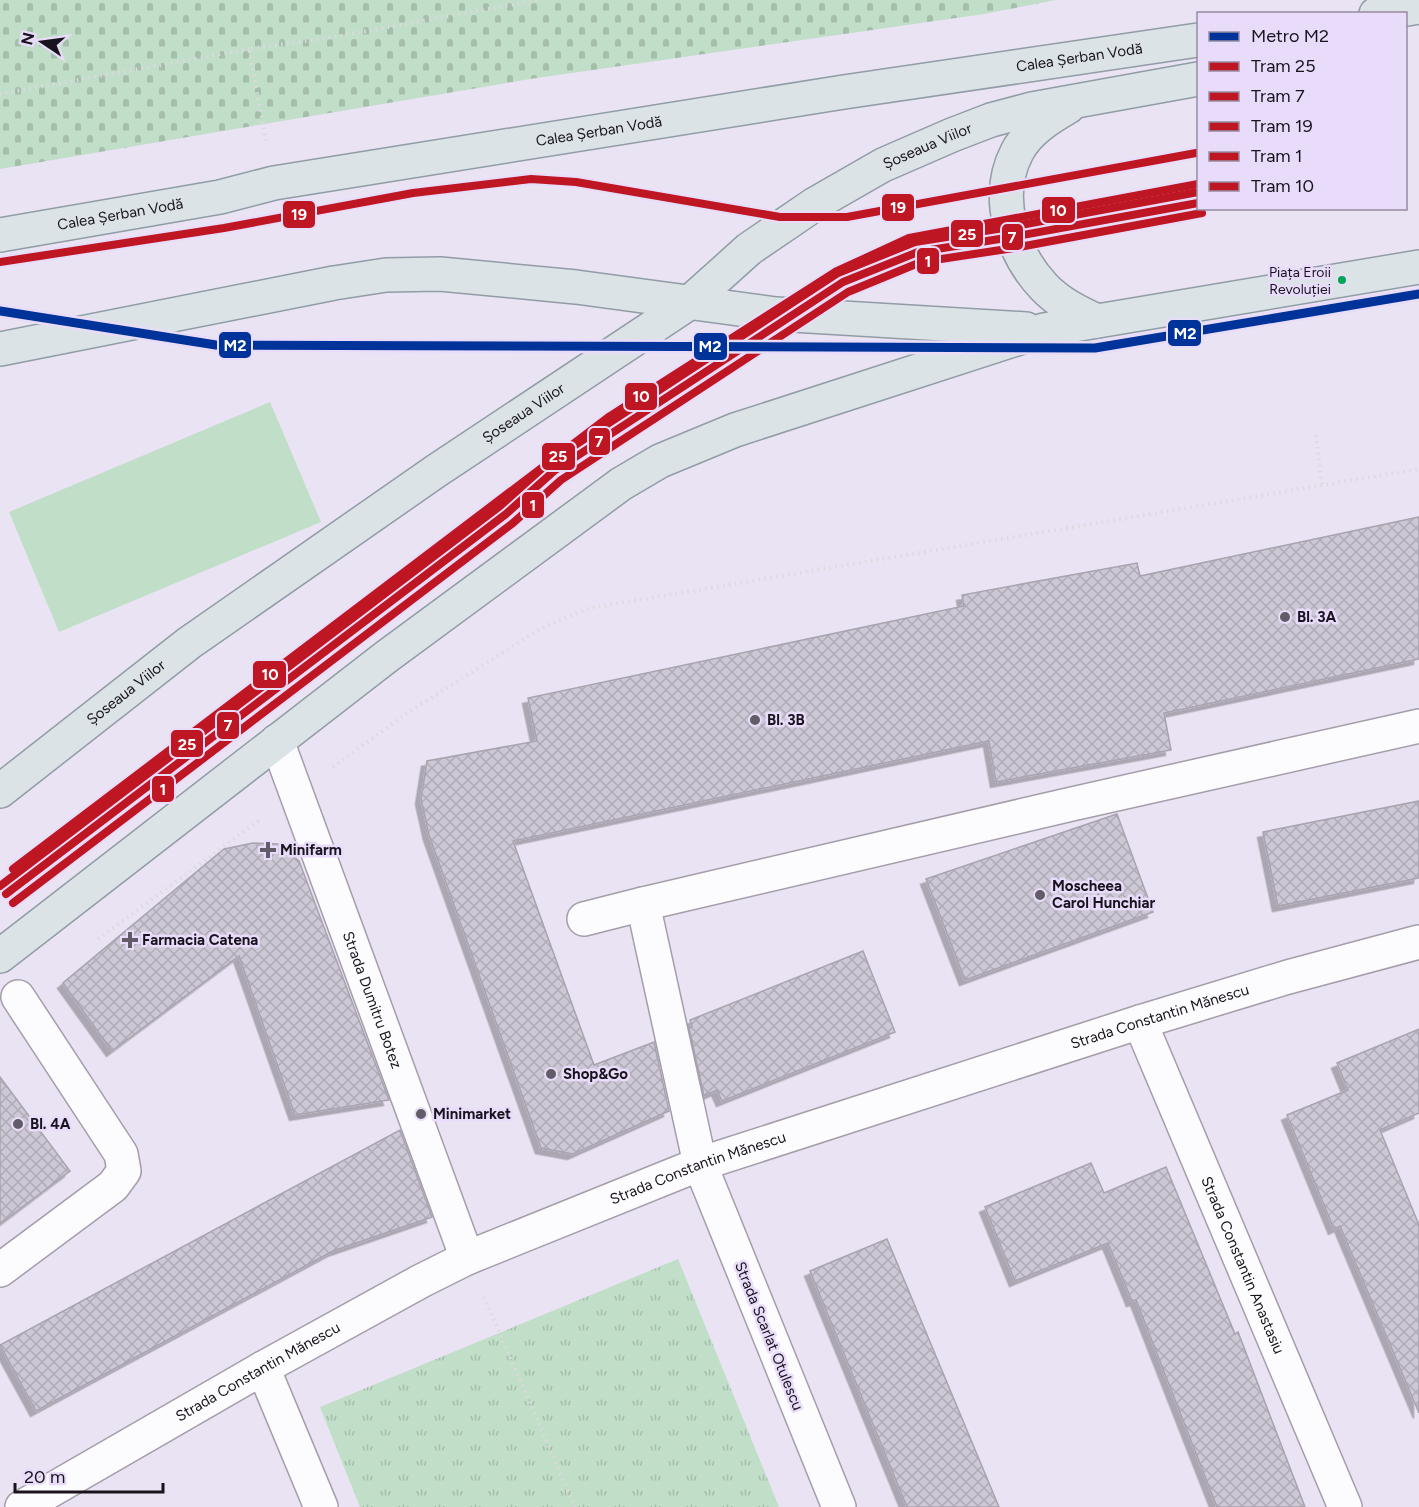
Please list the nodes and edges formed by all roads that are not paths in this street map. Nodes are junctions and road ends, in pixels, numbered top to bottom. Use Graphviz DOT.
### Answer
graph roads {
  1 [pos="1197,40"];
  2 [pos="1197,79"];
  3 [pos="1081,100"];
  4 [pos="0,235"];
  5 [pos="1419,267"];
  6 [pos="689,303"];
  7 [pos="1097,321"];
  8 [pos="1044,330"];
  9 [pos="0,349"];
  10 [pos="1419,726"];
  11 [pos="277,741"];
  12 [pos="0,791"];
  13 [pos="643,904"];
  14 [pos="584,919"];
  15 [pos="1419,942"];
  16 [pos="0,956"];
  17 [pos="18,997"];
  18 [pos="1140,1022"];
  19 [pos="700,1164"];
  20 [pos="467,1258"];
  21 [pos="0,1270"];
  22 [pos="263,1368"];
  23 [pos="22,1507"];
  24 [pos="321,1507"];
  25 [pos="839,1507"];
  26 [pos="1345,1507"];
  1 -- 4 [label="main road, Calea Șerban Vodă"];
  2 -- 3 [label="main road"];
  3 -- 6 [label="main road, Șoseaua Viilor"];
  3 -- 7 [label="main road"];
  5 -- 7 [label="main road"];
  6 -- 8 [label="main road"];
  6 -- 9 [label="main road"];
  6 -- 12 [label="main road, Șoseaua Viilor"];
  7 -- 8 [label="main road"];
  8 -- 11 [label="main road"];
  10 -- 13 [label="street"];
  11 -- 16 [label="main road"];
  11 -- 20 [label="street, Strada Dumitru Botez"];
  13 -- 14 [label="street"];
  13 -- 19 [label="street, Strada Scarlat Otulescu"];
  15 -- 18 [label="street, Strada Constantin Mănescu"];
  17 -- 21 [label="street"];
  18 -- 19 [label="street, Strada Constantin Mănescu"];
  18 -- 26 [label="street, Strada Constantin Anastasiu"];
  19 -- 20 [label="street, Strada Constantin Mănescu"];
  19 -- 25 [label="street, Strada Scarlat Otulescu"];
  20 -- 22 [label="street, Strada Constantin Mănescu"];
  22 -- 23 [label="street, Strada Constantin Mănescu"];
  22 -- 24 [label="street"];
}
